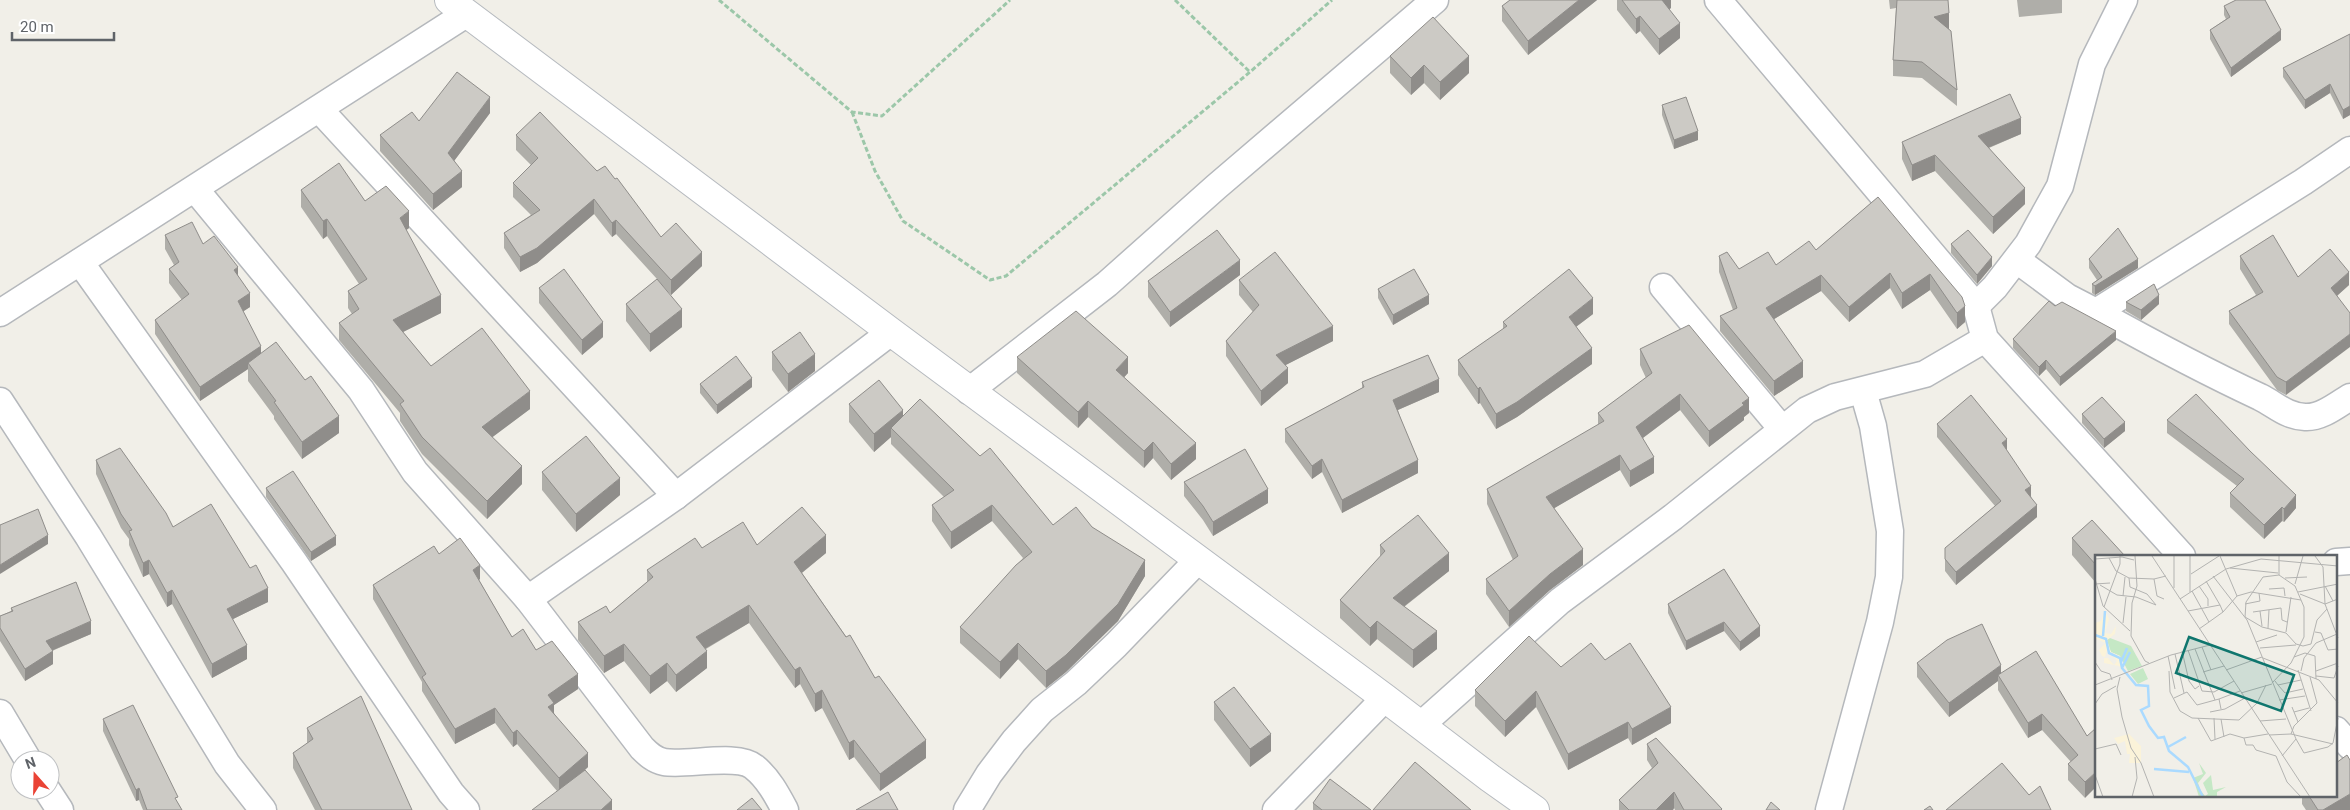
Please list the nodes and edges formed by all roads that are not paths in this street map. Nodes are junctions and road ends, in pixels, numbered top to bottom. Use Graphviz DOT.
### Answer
graph roads {
  1 [pos="1435,0"];
  2 [pos="1718,0"];
  3 [pos="2124,0"];
  4 [pos="457,7"];
  5 [pos="319,109"];
  6 [pos="2350,150"];
  7 [pos="195,189"];
  8 [pos="2017,260"];
  9 [pos="80,262"];
  10 [pos="1663,287"];
  11 [pos="1976,306"];
  12 [pos="0,312"];
  13 [pos="2096,312"];
  14 [pos="891,332"];
  15 [pos="1985,339"];
  16 [pos="969,390"];
  17 [pos="1863,391"];
  18 [pos="2350,397"];
  19 [pos="0,401"];
  20 [pos="1782,429"];
  21 [pos="676,496"];
  22 [pos="2181,555"];
  23 [pos="1198,560"];
  24 [pos="528,599"];
  25 [pos="1385,698"];
  26 [pos="0,713"];
  27 [pos="1421,725"];
  28 [pos="2338,732"];
  29 [pos="2350,746"];
  30 [pos="22,750"];
  31 [pos="263,810"];
  32 [pos="466,810"];
  33 [pos="786,810"];
  34 [pos="967,810"];
  35 [pos="1276,810"];
  36 [pos="1535,810"];
  37 [pos="1829,810"];
  1 -- 16 [label="street"];
  2 -- 11 [label="street"];
  3 -- 8 [label="street"];
  4 -- 5 [label="street"];
  4 -- 14 [label="street"];
  5 -- 7 [label="street"];
  5 -- 21 [label="street"];
  6 -- 13 [label="street"];
  7 -- 9 [label="street"];
  7 -- 24 [label="street"];
  8 -- 11 [label="street"];
  8 -- 13 [label="street"];
  9 -- 12 [label="street"];
  9 -- 32 [label="street"];
  10 -- 20 [label="street"];
  11 -- 15 [label="street"];
  13 -- 18 [label="street"];
  14 -- 16 [label="street"];
  14 -- 21 [label="street"];
  15 -- 17 [label="street"];
  15 -- 22 [label="street"];
  16 -- 23 [label="street"];
  17 -- 20 [label="street"];
  17 -- 37 [label="street"];
  19 -- 31 [label="street"];
  20 -- 27 [label="street"];
  21 -- 24 [label="street"];
  23 -- 25 [label="street"];
  23 -- 34 [label="street"];
  24 -- 33 [label="street"];
  25 -- 27 [label="street"];
  25 -- 35 [label="street"];
  26 -- 30 [label="street"];
  27 -- 36 [label="street"];
  28 -- 29 [label="street"];
}
